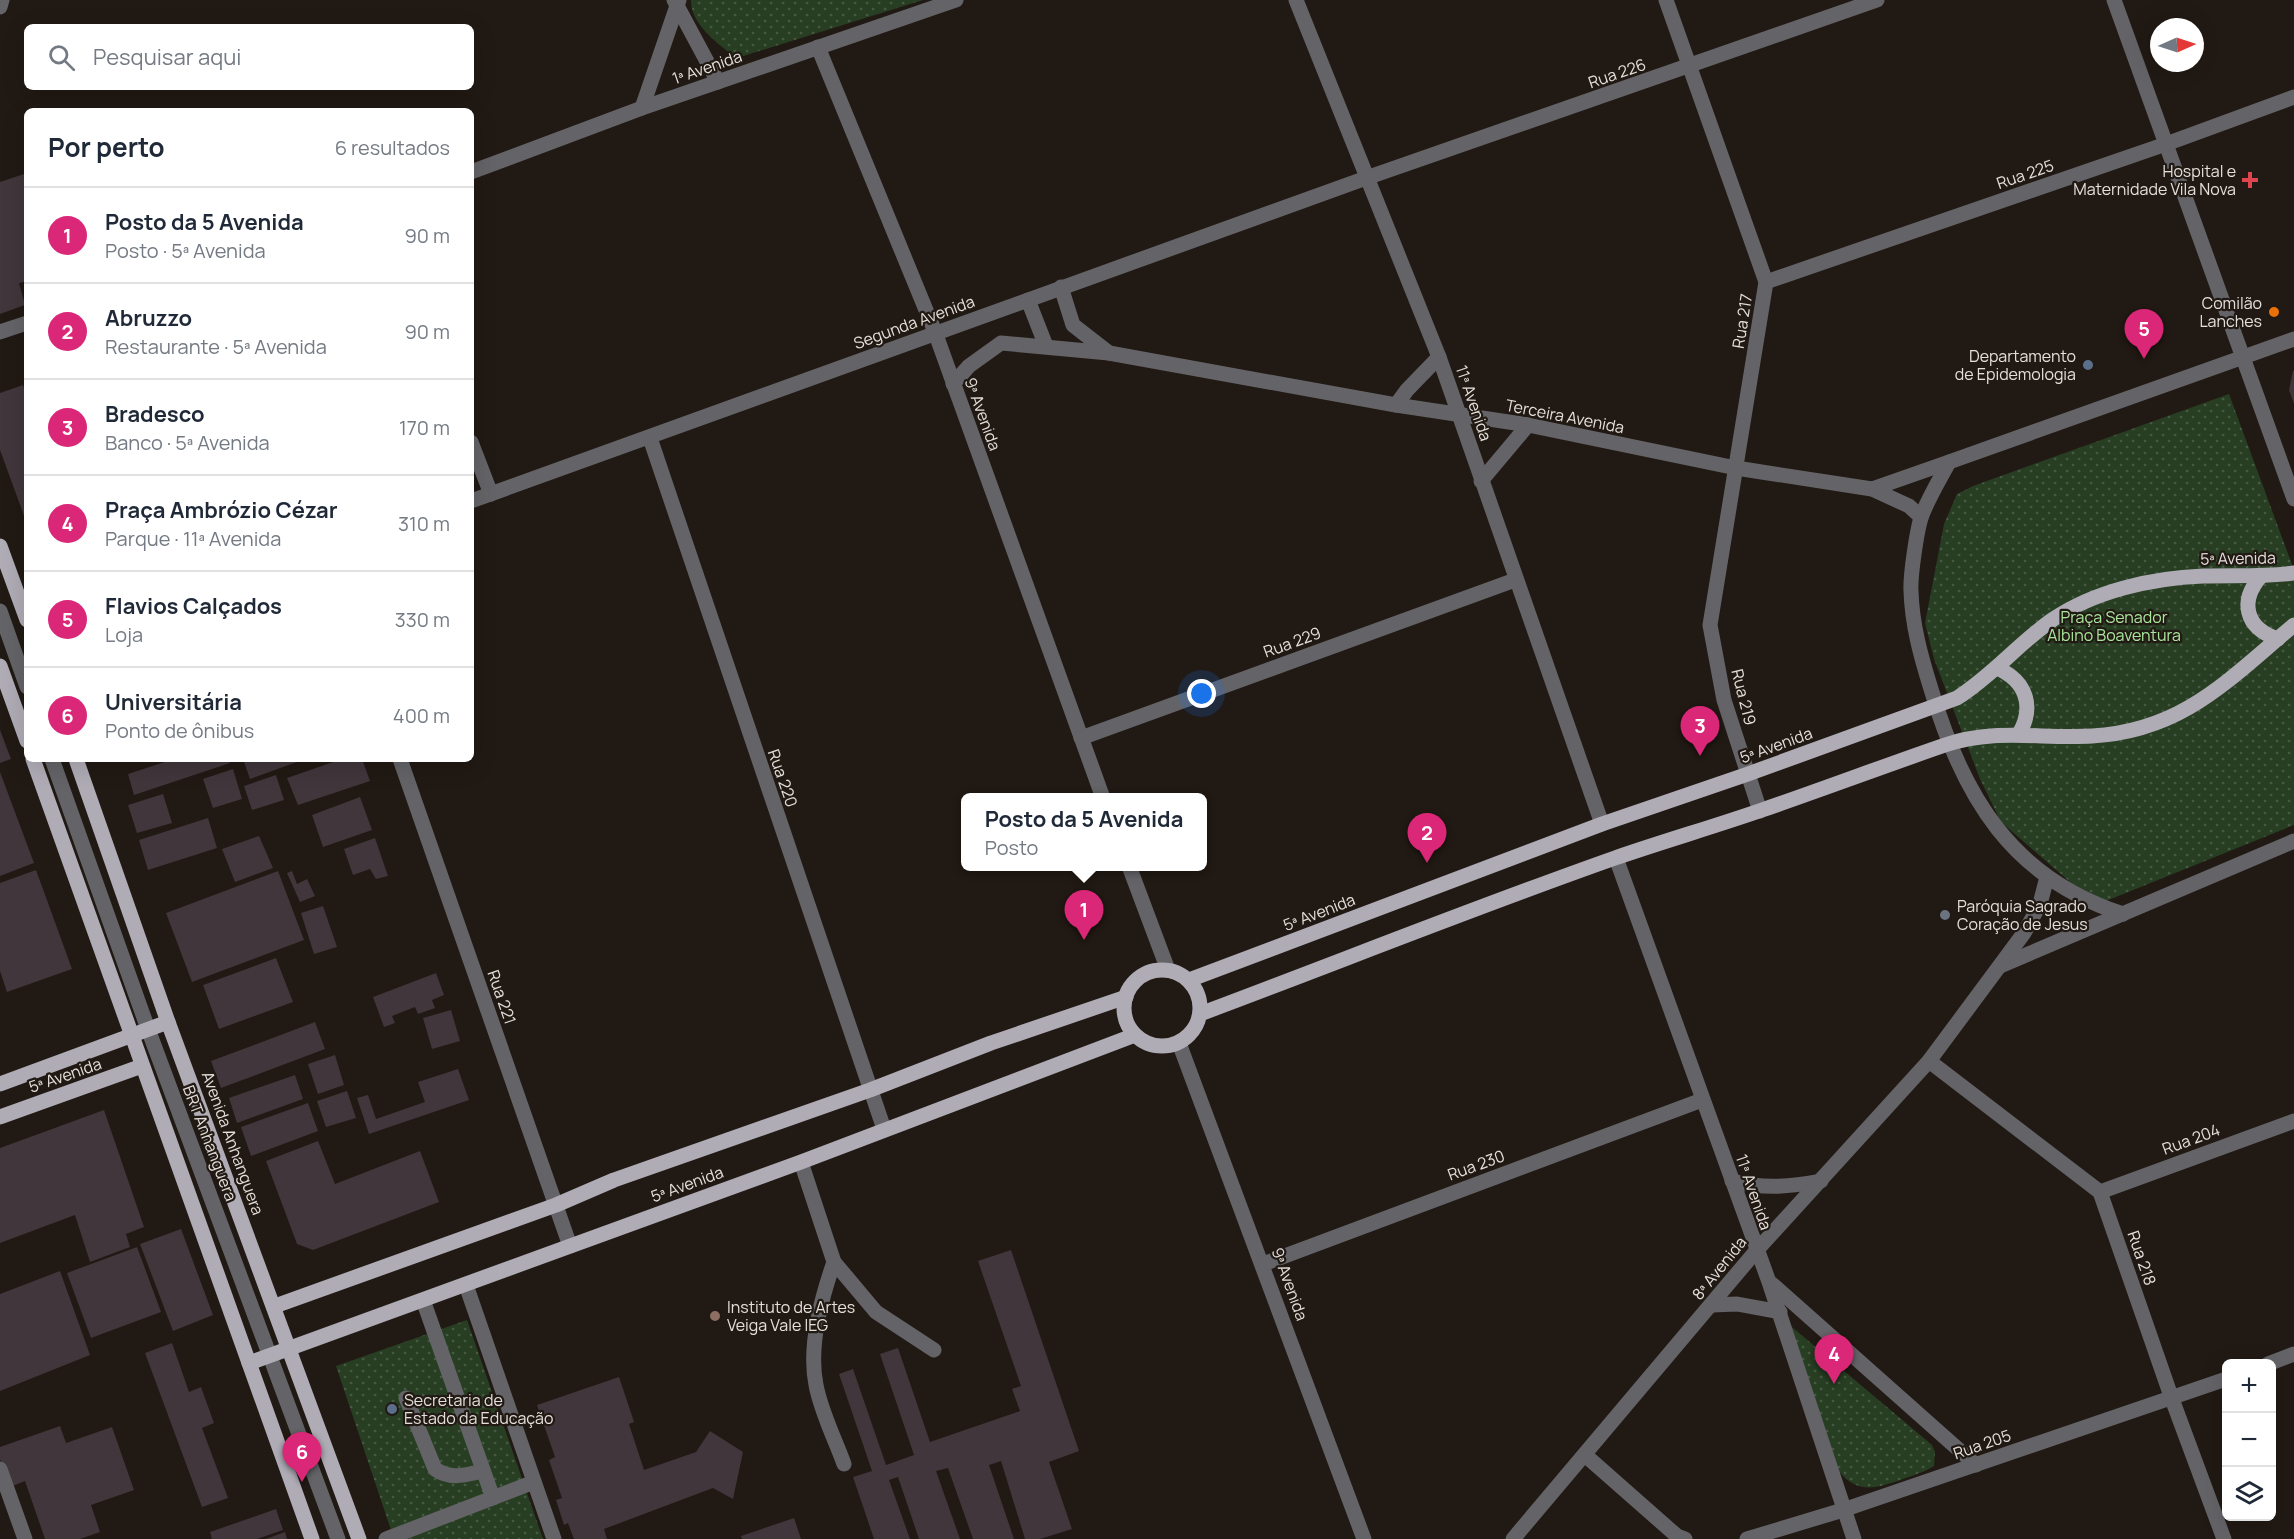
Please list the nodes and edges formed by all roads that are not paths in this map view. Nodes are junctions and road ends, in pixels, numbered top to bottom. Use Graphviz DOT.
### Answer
graph roads {
  1 [pos="2,0"];
  2 [pos="1296,0"];
  3 [pos="1666,0"];
  4 [pos="1876,0"];
  5 [pos="2114,0"];
  6 [pos="677,2"];
  7 [pos="948,2"];
  8 [pos="0,7"];
  9 [pos="818,47"];
  10 [pos="1690,67"];
  11 [pos="718,82"];
  12 [pos="2294,96"];
  13 [pos="642,108"];
  14 [pos="2166,144"];
  15 [pos="474,171"];
  16 [pos="1369,177"];
  17 [pos="1766,282"];
  18 [pos="1061,287"];
  19 [pos="1028,300"];
  20 [pos="24,324"];
  21 [pos="0,332"];
  22 [pos="935,332"];
  23 [pos="2294,339"];
  24 [pos="1046,346"];
  25 [pos="1110,353"];
  26 [pos="2243,356"];
  27 [pos="1439,357"];
  28 [pos="953,384"];
  29 [pos="1396,405"];
  30 [pos="1459,416"];
  31 [pos="1528,425"];
  32 [pos="650,438"];
  33 [pos="474,450"];
  34 [pos="1949,462"];
  35 [pos="1736,468"];
  36 [pos="1481,481"];
  37 [pos="1872,489"];
  38 [pos="490,494"];
  39 [pos="2294,499"];
  40 [pos="474,500"];
  41 [pos="1921,517"];
  42 [pos="0,546"];
  43 [pos="2294,573"];
  44 [pos="2261,576"];
  45 [pos="1515,580"];
  46 [pos="0,611"];
  47 [pos="24,612"];
  48 [pos="1710,625"];
  49 [pos="2294,625"];
  50 [pos="2278,639"];
  51 [pos="0,666"];
  52 [pos="1997,668"];
  53 [pos="24,679"];
  54 [pos="1936,706"];
  55 [pos="24,733"];
  56 [pos="2019,734"];
  57 [pos="1081,738"];
  58 [pos="1949,744"];
  59 [pos="34,762"];
  60 [pos="53,762"];
  61 [pos="77,762"];
  62 [pos="401,762"];
  63 [pos="1748,774"];
  64 [pos="1101,793"];
  65 [pos="1760,811"];
  66 [pos="1602,824"];
  67 [pos="2294,841"];
  68 [pos="1616,858"];
  69 [pos="1131,871"];
  70 [pos="2047,877"];
  71 [pos="2123,915"];
  72 [pos="2000,966"];
  73 [pos="1168,970"];
  74 [pos="1189,980"];
  75 [pos="1126,997"];
  76 [pos="1200,1014"];
  77 [pos="168,1022"];
  78 [pos="148,1029"];
  79 [pos="132,1035"];
  80 [pos="1135,1035"];
  81 [pos="1179,1043"];
  82 [pos="1929,1060"];
  83 [pos="142,1066"];
  84 [pos="0,1084"];
  85 [pos="870,1090"];
  86 [pos="1702,1100"];
  87 [pos="0,1117"];
  88 [pos="2294,1121"];
  89 [pos="884,1129"];
  90 [pos="801,1162"];
  91 [pos="1732,1180"];
  92 [pos="1821,1181"];
  93 [pos="2100,1192"];
  94 [pos="556,1205"];
  95 [pos="570,1246"];
  96 [pos="1756,1251"];
  97 [pos="834,1262"];
  98 [pos="1263,1263"];
  99 [pos="1769,1282"];
  100 [pos="466,1285"];
  101 [pos="423,1300"];
  102 [pos="1712,1305"];
  103 [pos="275,1306"];
  104 [pos="1780,1312"];
  105 [pos="290,1350"];
  106 [pos="934,1350"];
  107 [pos="2294,1354"];
  108 [pos="272,1356"];
  109 [pos="2276,1361"];
  110 [pos="249,1364"];
  111 [pos="2222,1380"];
  112 [pos="406,1398"];
  113 [pos="2172,1399"];
  114 [pos="1585,1455"];
  115 [pos="844,1464"];
  116 [pos="1976,1465"];
  117 [pos="0,1469"];
  118 [pos="483,1471"];
  119 [pos="534,1482"];
  120 [pos="493,1498"];
  121 [pos="1843,1510"];
  122 [pos="25,1539"];
  123 [pos="312,1539"];
  124 [pos="339,1539"];
  125 [pos="359,1539"];
  126 [pos="386,1539"];
  127 [pos="554,1539"];
  128 [pos="1364,1539"];
  129 [pos="1513,1539"];
  130 [pos="1685,1539"];
  131 [pos="1747,1539"];
  132 [pos="1854,1539"];
  133 [pos="2224,1539"];
  1 -- 8 [label="street"];
  2 -- 16 [label="street, 11ª Avenida"];
  3 -- 10 [label="street, Rua 217"];
  4 -- 10 [label="street, Rua 226"];
  5 -- 14 [label="street"];
  6 -- 11 [label="street"];
  6 -- 13 [label="street"];
  7 -- 9 [label="street, 1ª Avenida"];
  9 -- 11 [label="street, 1ª Avenida"];
  9 -- 22 [label="street, 9ª Avenida"];
  10 -- 16 [label="street, Rua 226"];
  10 -- 17 [label="street, Rua 217"];
  11 -- 13 [label="street, 1ª Avenida"];
  12 -- 14 [label="street, Rua 225"];
  13 -- 15 [label="street, 1ª Avenida"];
  14 -- 17 [label="street, Rua 225"];
  14 -- 26 [label="street"];
  16 -- 18 [label="street, Segunda Avenida"];
  16 -- 27 [label="street, 11ª Avenida"];
  17 -- 35 [label="street, Rua 217"];
  18 -- 19 [label="street, Segunda Avenida"];
  18 -- 25 [label="street, Terceira Avenida"];
  19 -- 22 [label="street, Segunda Avenida"];
  19 -- 24 [label="street"];
  20 -- 21 [label="street"];
  22 -- 28 [label="street, 9ª Avenida"];
  22 -- 32 [label="street, Segunda Avenida"];
  23 -- 26 [label="street, Terceira Avenida"];
  24 -- 25 [label="street, Terceira Avenida"];
  24 -- 28 [label="street, Terceira Avenida"];
  25 -- 29 [label="street, Terceira Avenida"];
  26 -- 34 [label="street, Terceira Avenida"];
  26 -- 39 [label="street"];
  27 -- 29 [label="street"];
  27 -- 30 [label="street, 11ª Avenida"];
  28 -- 57 [label="street, 9ª Avenida"];
  29 -- 30 [label="street, Terceira Avenida"];
  30 -- 31 [label="street, Terceira Avenida"];
  30 -- 36 [label="street, 11ª Avenida"];
  31 -- 35 [label="street, Terceira Avenida"];
  31 -- 36 [label="street"];
  32 -- 38 [label="street, Segunda Avenida"];
  32 -- 85 [label="street, Rua 220"];
  33 -- 38 [label="street"];
  34 -- 37 [label="street, Terceira Avenida"];
  34 -- 41 [label="street"];
  35 -- 37 [label="street, Terceira Avenida"];
  35 -- 48 [label="street, Rua 217"];
  36 -- 45 [label="street, 11ª Avenida"];
  37 -- 41 [label="street, Terceira Avenida"];
  38 -- 40 [label="street, Segunda Avenida"];
  41 -- 54 [label="street"];
  42 -- 47 [label="main road"];
  43 -- 44 [label="main road, 5ª Avenida"];
  44 -- 50 [label="main road"];
  44 -- 52 [label="main road, 5ª Avenida"];
  45 -- 57 [label="street, Rua 229"];
  45 -- 66 [label="street, 11ª Avenida"];
  46 -- 53 [label="street"];
  48 -- 63 [label="street, Rua 219"];
  49 -- 50 [label="main road"];
  50 -- 56 [label="main road"];
  51 -- 55 [label="main road"];
  52 -- 54 [label="main road, 5ª Avenida"];
  52 -- 56 [label="main road"];
  54 -- 58 [label="street"];
  54 -- 63 [label="main road, 5ª Avenida"];
  56 -- 58 [label="main road"];
  57 -- 64 [label="street, 9ª Avenida"];
  58 -- 65 [label="main road"];
  58 -- 70 [label="street"];
  59 -- 79 [label="main road"];
  60 -- 78 [label="street, BRT Anhanguera"];
  61 -- 77 [label="main road, Avenida Anhanguera"];
  62 -- 94 [label="street, Rua 221"];
  63 -- 65 [label="street, Rua 219"];
  63 -- 66 [label="main road, 5ª Avenida"];
  65 -- 68 [label="main road"];
  66 -- 74 [label="main road, 5ª Avenida"];
  67 -- 71 [label="street"];
  68 -- 76 [label="main road"];
  68 -- 86 [label="street, 11ª Avenida"];
  69 -- 73 [label="street"];
  70 -- 71 [label="street"];
  70 -- 72 [label="street, 8ª Avenida"];
  71 -- 72 [label="street"];
  72 -- 82 [label="street, 8ª Avenida"];
  73 -- 74 [label="main road"];
  73 -- 75 [label="main road"];
  74 -- 76 [label="main road"];
  75 -- 80 [label="main road"];
  75 -- 85 [label="main road, 5ª Avenida"];
  76 -- 81 [label="main road"];
  77 -- 78 [label="main road, 5ª Avenida"];
  77 -- 103 [label="main road, Avenida Anhanguera"];
  78 -- 79 [label="main road, 5ª Avenida"];
  78 -- 108 [label="street, BRT Anhanguera"];
  79 -- 83 [label="main road"];
  79 -- 84 [label="main road, 5ª Avenida"];
  80 -- 81 [label="main road"];
  80 -- 89 [label="main road, 5ª Avenida"];
  81 -- 98 [label="street, 9ª Avenida"];
  82 -- 92 [label="street, 8ª Avenida"];
  82 -- 93 [label="street"];
  83 -- 87 [label="main road, 5ª Avenida"];
  83 -- 110 [label="main road"];
  85 -- 89 [label="street, Rua 220"];
  85 -- 94 [label="main road, 5ª Avenida"];
  86 -- 91 [label="street, 11ª Avenida"];
  86 -- 98 [label="street, Rua 230"];
  88 -- 93 [label="street, Rua 204"];
  89 -- 90 [label="main road, 5ª Avenida"];
  90 -- 95 [label="main road, 5ª Avenida"];
  90 -- 97 [label="street"];
  91 -- 92 [label="street"];
  91 -- 96 [label="street, 11ª Avenida"];
  92 -- 96 [label="street, 8ª Avenida"];
  93 -- 113 [label="street, Rua 218"];
  94 -- 95 [label="street, Rua 221"];
  94 -- 103 [label="main road, 5ª Avenida"];
  95 -- 100 [label="main road, 5ª Avenida"];
  96 -- 99 [label="street, 11ª Avenida"];
  96 -- 102 [label="street, 8ª Avenida"];
  97 -- 106 [label="street"];
  97 -- 115 [label="street"];
  98 -- 128 [label="street, 9ª Avenida"];
  99 -- 104 [label="street, 11ª Avenida"];
  99 -- 116 [label="street"];
  100 -- 101 [label="main road, 5ª Avenida"];
  100 -- 119 [label="street"];
  101 -- 105 [label="main road, 5ª Avenida"];
  101 -- 118 [label="street"];
  102 -- 104 [label="street"];
  102 -- 114 [label="street, 8ª Avenida"];
  103 -- 105 [label="main road, Avenida Anhanguera"];
  104 -- 121 [label="street, 11ª Avenida"];
  105 -- 108 [label="main road, 5ª Avenida"];
  105 -- 125 [label="main road, Avenida Anhanguera"];
  107 -- 109 [label="street"];
  108 -- 110 [label="main road, 5ª Avenida"];
  108 -- 124 [label="street, BRT Anhanguera"];
  110 -- 123 [label="main road"];
  111 -- 113 [label="street, Rua 205"];
  112 -- 118 [label="street"];
  113 -- 116 [label="street, Rua 205"];
  113 -- 133 [label="street, Rua 218"];
  114 -- 129 [label="street, 8ª Avenida"];
  114 -- 130 [label="street"];
  116 -- 121 [label="street, Rua 205"];
  117 -- 122 [label="street"];
  118 -- 120 [label="street"];
  119 -- 120 [label="street"];
  119 -- 127 [label="street"];
  120 -- 126 [label="street"];
  121 -- 131 [label="street, Rua 205"];
  121 -- 132 [label="street, 11ª Avenida"];
}
